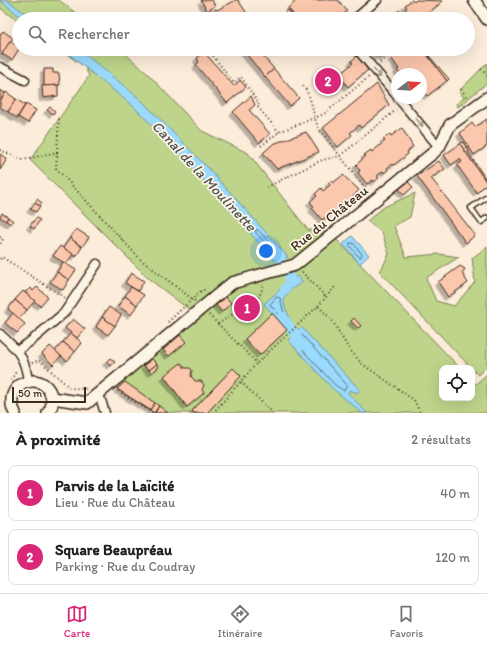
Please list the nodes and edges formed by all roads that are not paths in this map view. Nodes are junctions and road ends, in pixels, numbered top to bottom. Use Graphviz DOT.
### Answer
graph roads {
  1 [pos="377,0"];
  2 [pos="474,0"];
  3 [pos="363,12"];
  4 [pos="487,19"];
  5 [pos="363,56"];
  6 [pos="0,68"];
  7 [pos="25,80"];
  8 [pos="391,89"];
  9 [pos="487,98"];
  10 [pos="403,104"];
  11 [pos="439,147"];
  12 [pos="487,197"];
  13 [pos="487,218"];
  14 [pos="97,264"];
  15 [pos="0,334"];
  16 [pos="18,350"];
  17 [pos="28,381"];
  18 [pos="97,391"];
  19 [pos="52,398"];
  20 [pos="13,411"];
  21 [pos="48,413"];
  22 [pos="105,413"];
  1 -- 3 [label="street"];
  2 -- 4 [label="street"];
  5 -- 8 [label="street, one-way"];
  6 -- 7 [label="street"];
  9 -- 11 [label="street, Rue du Château"];
  10 -- 11 [label="street, one-way"];
  11 -- 18 [label="street, Rue du Château"];
  12 -- 13 [label="lane"];
  14 -- 16 [label="street"];
  15 -- 16 [label="street"];
  16 -- 17 [label="street"];
  17 -- 19 [label="street"];
  17 -- 20 [label="street"];
  18 -- 19 [label="street, Rue du Château"];
  18 -- 22 [label="street"];
  19 -- 21 [label="street"];
}
